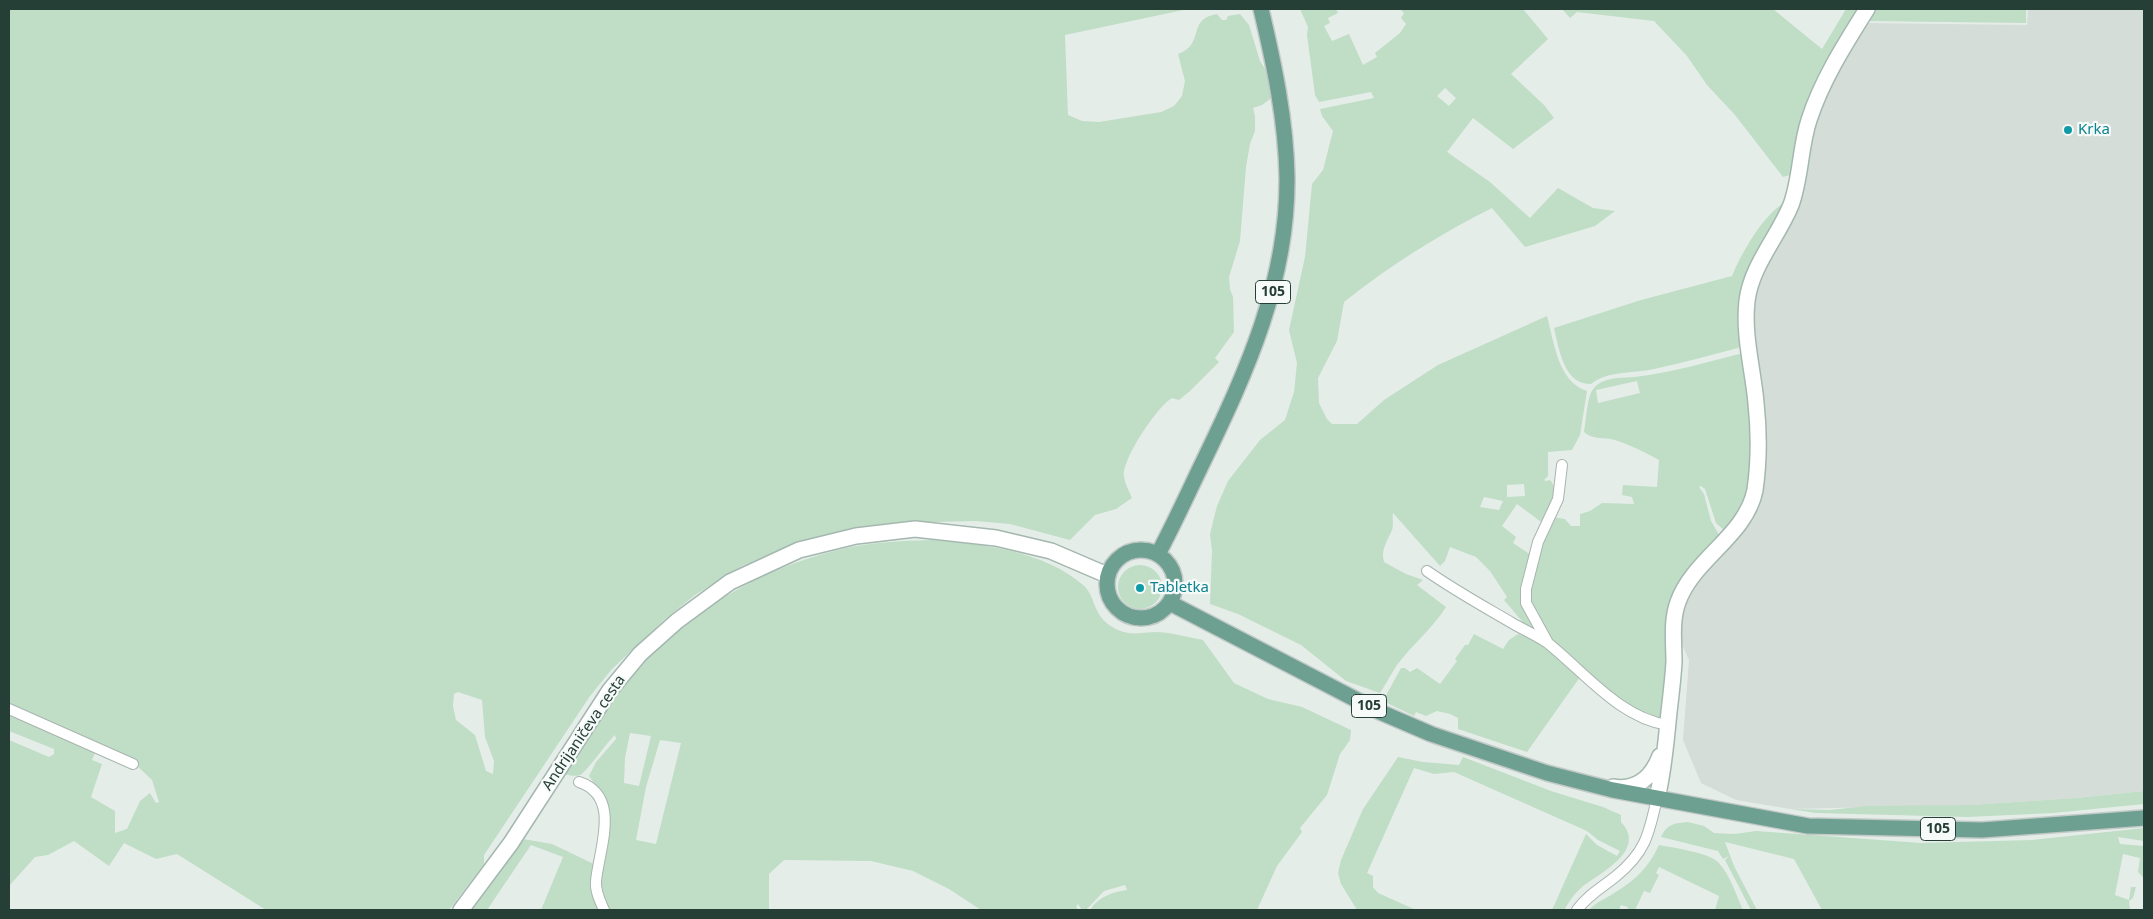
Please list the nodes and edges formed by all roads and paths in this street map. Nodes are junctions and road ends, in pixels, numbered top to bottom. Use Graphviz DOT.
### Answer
graph roads {
  1 [pos="1261,9"];
  2 [pos="1866,9"];
  3 [pos="1562,465"];
  4 [pos="1158,554"];
  5 [pos="1427,571"];
  6 [pos="1107,575"];
  7 [pos="1170,603"];
  8 [pos="1549,644"];
  9 [pos="9,709"];
  10 [pos="1668,725"];
  11 [pos="1666,741"];
  12 [pos="133,764"];
  13 [pos="1580,781"];
  14 [pos="579,782"];
  15 [pos="1657,798"];
  16 [pos="2144,818"];
  17 [pos="461,910"];
  18 [pos="604,910"];
  19 [pos="1577,910"];
  1 -- 4 [label="main road, 105"];
  2 -- 10 [label="street"];
  3 -- 8 [label="street"];
  4 -- 6 [label="main road"];
  4 -- 7 [label="main road"];
  5 -- 8 [label="street"];
  6 -- 7 [label="main road"];
  6 -- 17 [label="street, Andrijaničeva cesta"];
  7 -- 13 [label="main road, 105"];
  8 -- 10 [label="street"];
  9 -- 12 [label="street"];
  10 -- 11 [label="street"];
  11 -- 13 [label="street"];
  11 -- 15 [label="street"];
  13 -- 15 [label="main road, 105"];
  14 -- 18 [label="street"];
  15 -- 16 [label="main road, 105"];
  15 -- 19 [label="street"];
}
